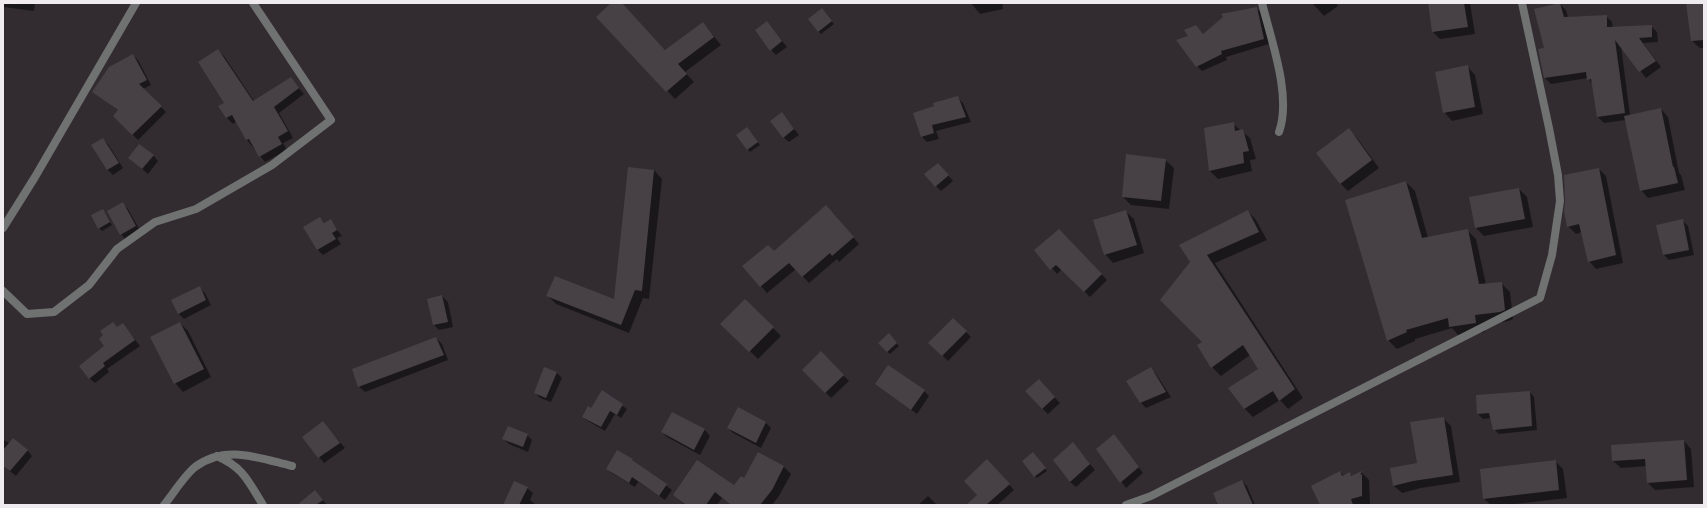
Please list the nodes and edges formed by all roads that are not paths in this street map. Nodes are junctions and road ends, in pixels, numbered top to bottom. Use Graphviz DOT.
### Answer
graph roads {
  1 [pos="136,3"];
  2 [pos="253,3"];
  3 [pos="1262,3"];
  4 [pos="1522,3"];
  5 [pos="1279,132"];
  6 [pos="3,228"];
  7 [pos="3,292"];
  8 [pos="216,455"];
  9 [pos="292,466"];
  10 [pos="164,505"];
  11 [pos="263,505"];
  12 [pos="1126,505"];
  1 -- 6 [label="street"];
  2 -- 7 [label="street"];
  3 -- 5 [label="street"];
  4 -- 12 [label="street"];
  8 -- 9 [label="street"];
  8 -- 10 [label="street"];
  8 -- 11 [label="street"];
}
